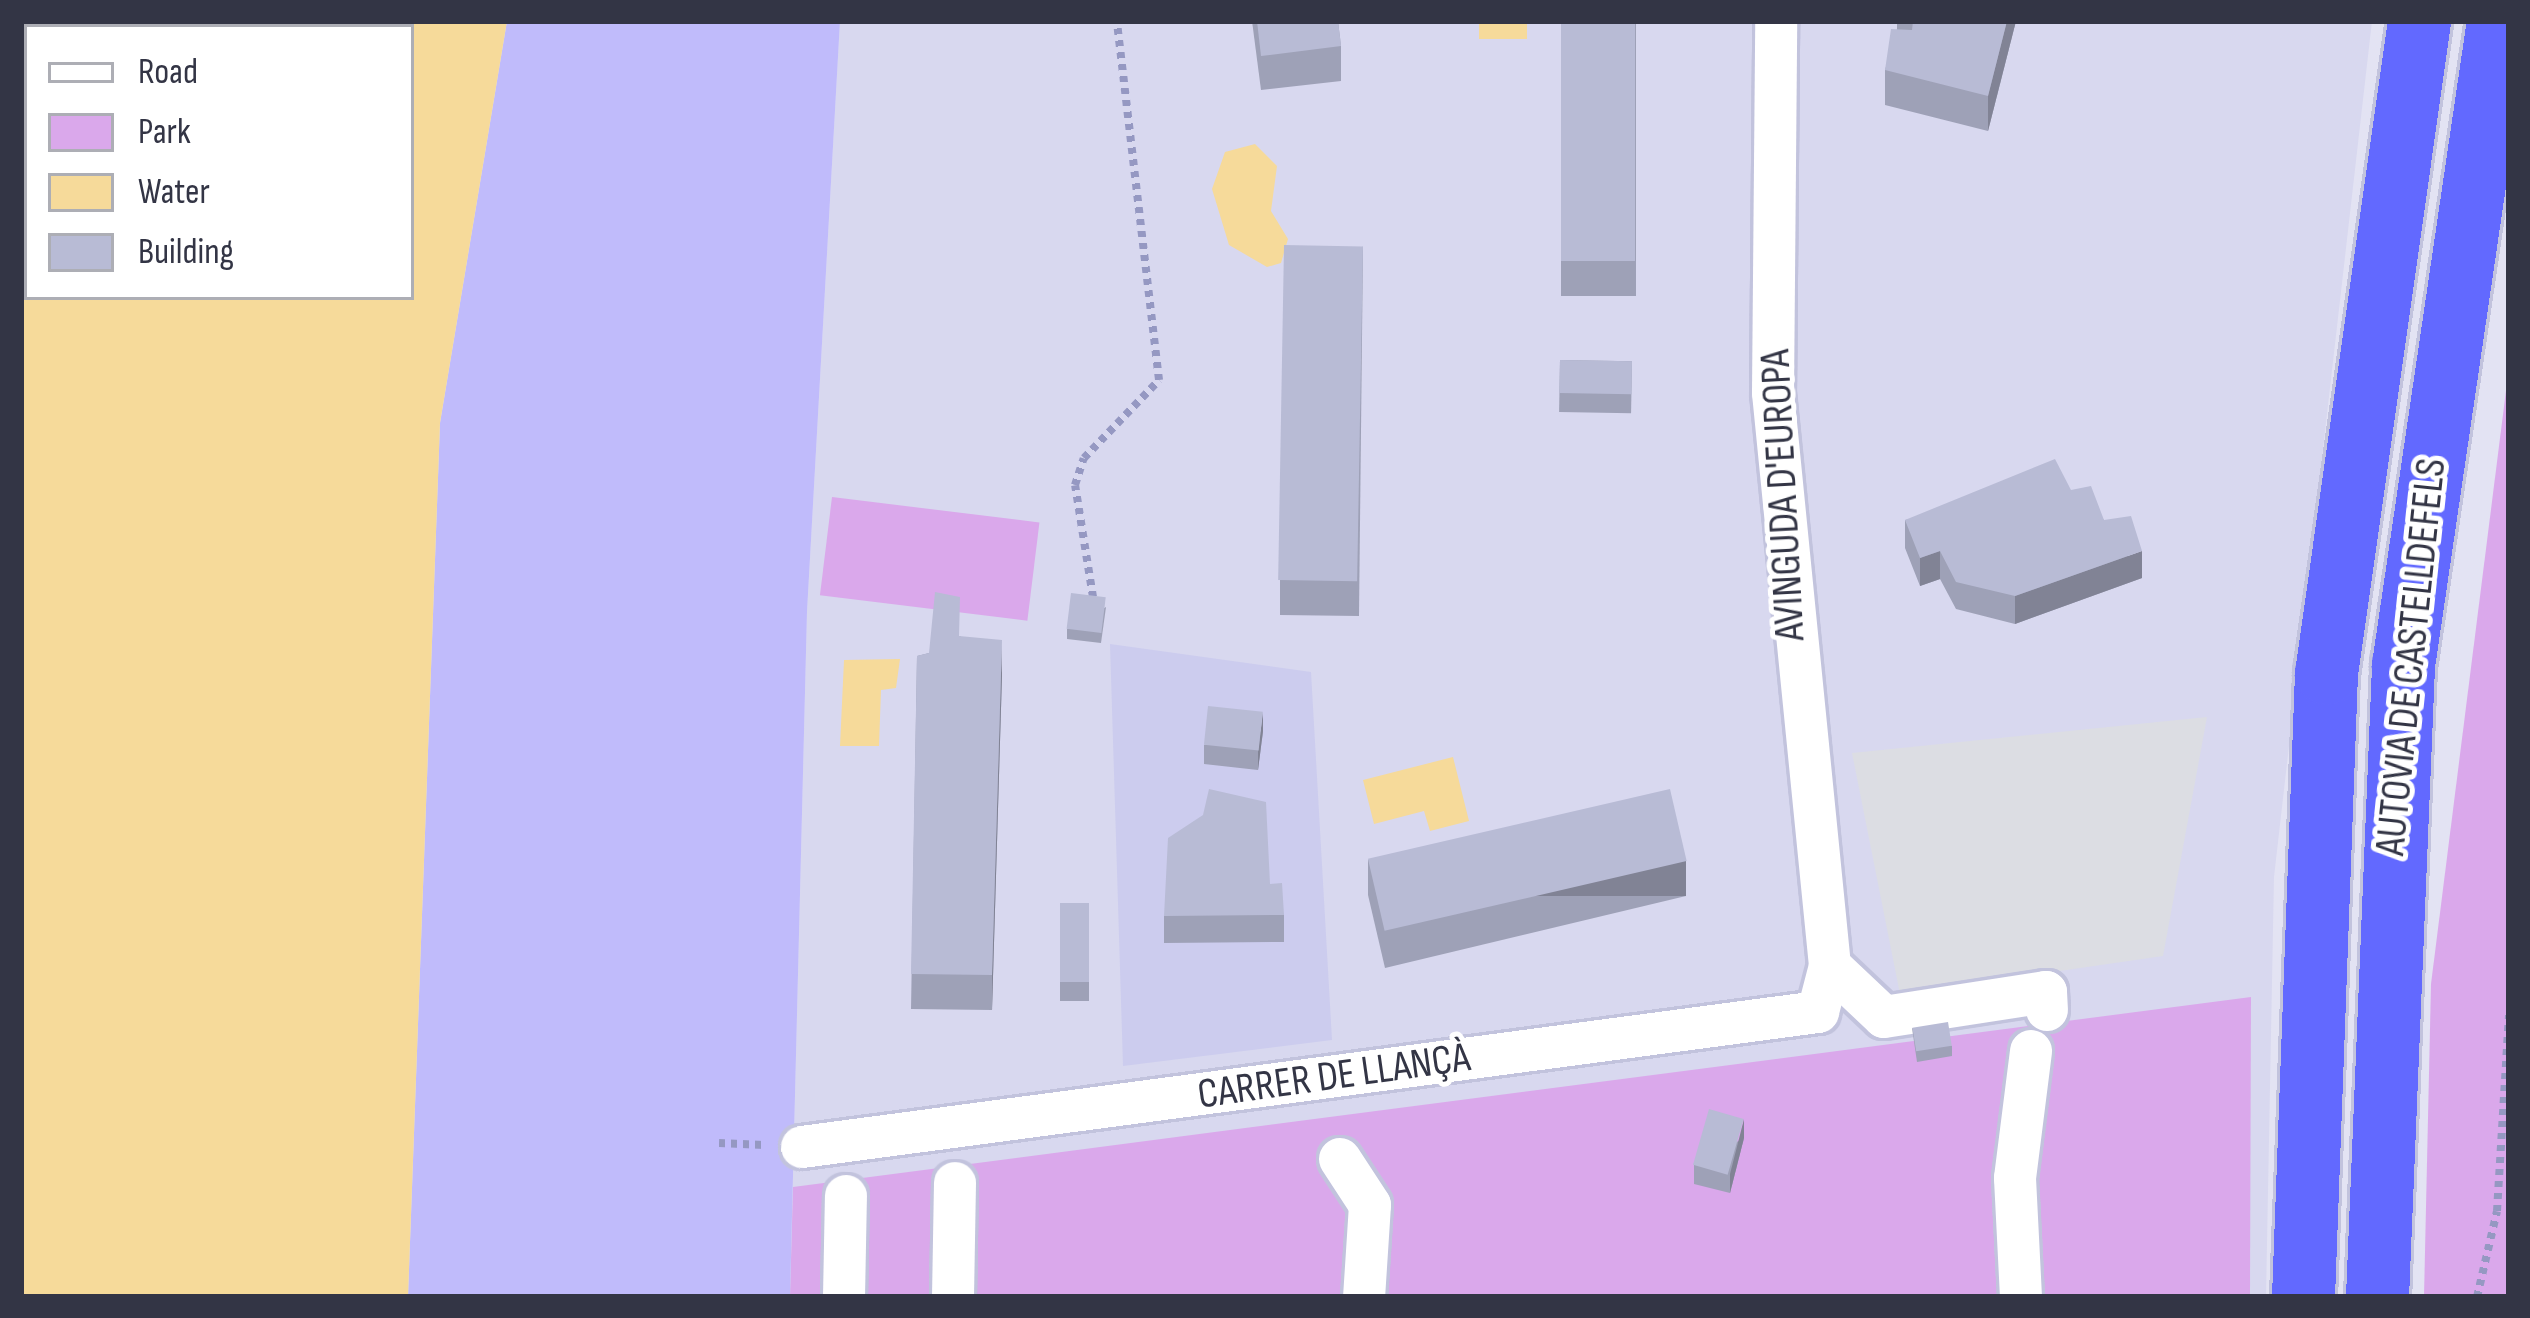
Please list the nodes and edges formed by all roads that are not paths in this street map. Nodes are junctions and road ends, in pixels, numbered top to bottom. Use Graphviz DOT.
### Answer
graph roads {
  1 [pos="1776,21"];
  2 [pos="2419,21"];
  3 [pos="2498,21"];
  4 [pos="2509,81"];
  5 [pos="2453,298"];
  6 [pos="1830,966"];
  7 [pos="2048,1010"];
  8 [pos="2031,1051"];
  9 [pos="802,1147"];
  10 [pos="1340,1159"];
  11 [pos="955,1183"];
  12 [pos="846,1196"];
  13 [pos="844,1297"];
  14 [pos="953,1297"];
  15 [pos="1364,1297"];
  16 [pos="2021,1297"];
  17 [pos="2302,1297"];
  18 [pos="2377,1297"];
  1 -- 6 [label="street, AVINGUDA D'EUROPA"];
  2 -- 17 [label="highway, AUTOVIA DE CASTELLDEFELS"];
  3 -- 5 [label="highway, AUTOVIA DE CASTELLDEFELS"];
  4 -- 5 [label="highway"];
  5 -- 18 [label="highway, AUTOVIA DE CASTELLDEFELS"];
  6 -- 7 [label="street"];
  6 -- 9 [label="street, CARRER DE LLANÇÀ"];
  8 -- 16 [label="street"];
  10 -- 15 [label="street"];
  11 -- 14 [label="street"];
  12 -- 13 [label="street"];
}
